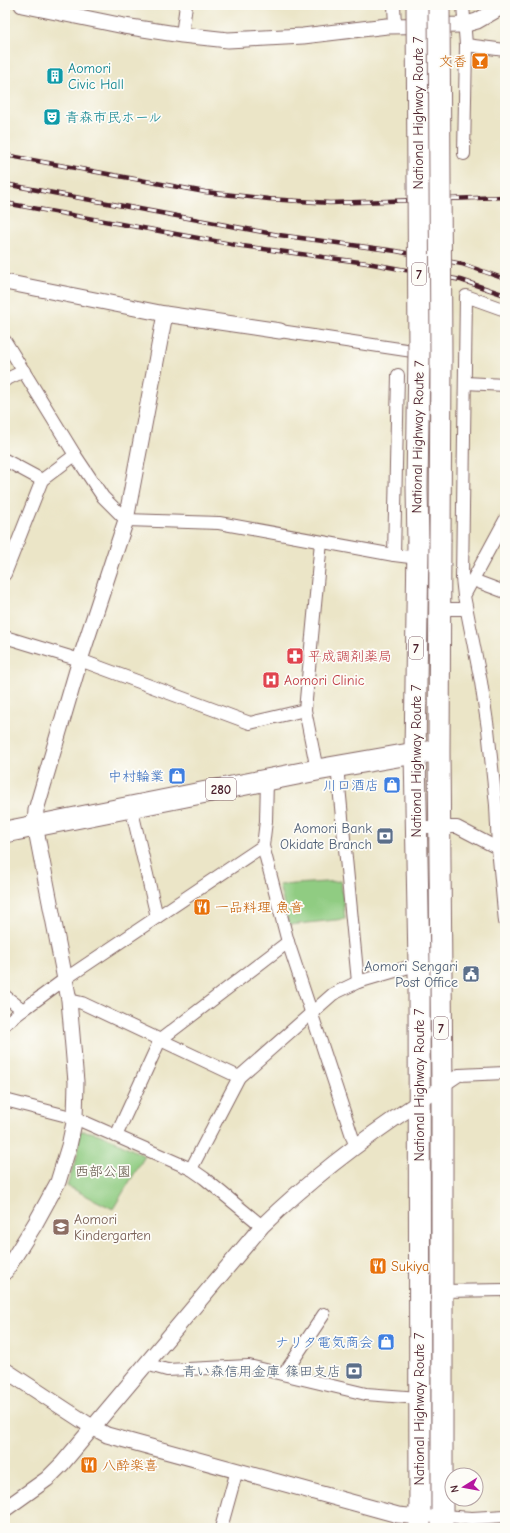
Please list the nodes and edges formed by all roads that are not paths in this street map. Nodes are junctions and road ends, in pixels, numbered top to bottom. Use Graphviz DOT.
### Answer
graph roads {
  1 [pos="22,5"];
  2 [pos="186,5"];
  3 [pos="394,5"];
  4 [pos="417,5"];
  5 [pos="439,5"];
  6 [pos="462,5"];
  7 [pos="505,5"];
  8 [pos="463,25"];
  9 [pos="395,26"];
  10 [pos="182,35"];
  11 [pos="466,45"];
  12 [pos="505,50"];
  13 [pos="464,154"];
  14 [pos="5,282"];
  15 [pos="505,310"];
  16 [pos="165,314"];
  17 [pos="280,331"];
  18 [pos="7,347"];
  19 [pos="420,352"];
  20 [pos="24,371"];
  21 [pos="398,375"];
  22 [pos="5,380"];
  23 [pos="465,383"];
  24 [pos="505,384"];
  25 [pos="75,455"];
  26 [pos="5,460"];
  27 [pos="42,480"];
  28 [pos="126,520"];
  29 [pos="505,520"];
  30 [pos="321,542"];
  31 [pos="418,551"];
  32 [pos="394,555"];
  33 [pos="8,556"];
  34 [pos="5,574"];
  35 [pos="473,580"];
  36 [pos="505,592"];
  37 [pos="464,596"];
  38 [pos="440,609"];
  39 [pos="466,609"];
  40 [pos="5,637"];
  41 [pos="80,660"];
  42 [pos="305,710"];
  43 [pos="439,752"];
  44 [pos="415,753"];
  45 [pos="327,768"];
  46 [pos="268,780"];
  47 [pos="505,796"];
  48 [pos="496,805"];
  49 [pos="131,806"];
  50 [pos="35,825"];
  51 [pos="439,826"];
  52 [pos="416,827"];
  53 [pos="5,832"];
  54 [pos="263,846"];
  55 [pos="501,850"];
  56 [pos="157,917"];
  57 [pos="505,922"];
  58 [pos="288,942"];
  59 [pos="419,964"];
  60 [pos="65,979"];
  61 [pos="358,982"];
  62 [pos="5,996"];
  63 [pos="69,1000"];
  64 [pos="23,1010"];
  65 [pos="311,1014"];
  66 [pos="5,1024"];
  67 [pos="160,1040"];
  68 [pos="505,1073"];
  69 [pos="239,1077"];
  70 [pos="442,1087"];
  71 [pos="5,1100"];
  72 [pos="419,1102"];
  73 [pos="75,1118"];
  74 [pos="116,1136"];
  75 [pos="355,1145"];
  76 [pos="191,1169"];
  77 [pos="262,1226"];
  78 [pos="5,1272"];
  79 [pos="505,1290"];
  80 [pos="442,1291"];
  81 [pos="324,1314"];
  82 [pos="146,1364"];
  83 [pos="5,1370"];
  84 [pos="284,1374"];
  85 [pos="419,1398"];
  86 [pos="92,1427"];
  87 [pos="237,1470"];
  88 [pos="5,1509"];
  89 [pos="505,1516"];
  90 [pos="442,1522"];
  91 [pos="420,1523"];
  92 [pos="221,1528"];
  1 -- 10 [label="street"];
  2 -- 10 [label="street"];
  3 -- 9 [label="street"];
  4 -- 19 [label="highway, National Highway Route 7 / 7, bridge"];
  5 -- 38 [label="highway, National Highway Route 7 / 7, bridge"];
  6 -- 8 [label="street"];
  7 -- 8 [label="street"];
  8 -- 9 [label="street"];
  8 -- 11 [label="street"];
  9 -- 10 [label="street"];
  11 -- 12 [label="street"];
  11 -- 13 [label="street"];
  14 -- 16 [label="street"];
  15 -- 23 [label="street"];
  16 -- 17 [label="street"];
  16 -- 28 [label="street"];
  17 -- 19 [label="street"];
  18 -- 20 [label="street"];
  19 -- 31 [label="highway, National Highway Route 7 / 7, bridge"];
  20 -- 22 [label="street"];
  20 -- 25 [label="street"];
  21 -- 32 [label="street"];
  23 -- 24 [label="street"];
  23 -- 37 [label="street"];
  25 -- 27 [label="street"];
  25 -- 28 [label="street"];
  26 -- 27 [label="street"];
  27 -- 33 [label="street"];
  28 -- 30 [label="street"];
  28 -- 41 [label="street"];
  29 -- 35 [label="street"];
  30 -- 32 [label="street"];
  30 -- 42 [label="street"];
  31 -- 32 [label="street"];
  31 -- 44 [label="highway, National Highway Route 7 / 7"];
  33 -- 34 [label="street"];
  35 -- 36 [label="street"];
  35 -- 37 [label="street"];
  37 -- 39 [label="street"];
  38 -- 39 [label="street"];
  38 -- 43 [label="highway, National Highway Route 7 / 7"];
  39 -- 48 [label="street"];
  40 -- 41 [label="street"];
  41 -- 42 [label="street"];
  41 -- 50 [label="street"];
  42 -- 45 [label="street"];
  43 -- 44 [label="highway, 280"];
  43 -- 51 [label="highway, National Highway Route 7 / 7"];
  44 -- 45 [label="highway, 280"];
  44 -- 52 [label="highway, National Highway Route 7 / 7"];
  45 -- 46 [label="highway, 280"];
  45 -- 61 [label="street"];
  46 -- 49 [label="highway, 280"];
  46 -- 54 [label="street"];
  47 -- 48 [label="street"];
  48 -- 55 [label="street"];
  49 -- 50 [label="highway, 280"];
  49 -- 56 [label="street"];
  50 -- 53 [label="highway, 280"];
  50 -- 60 [label="street"];
  51 -- 52 [label="street"];
  51 -- 55 [label="street"];
  51 -- 70 [label="highway, National Highway Route 7 / 7"];
  52 -- 59 [label="highway, National Highway Route 7 / 7"];
  54 -- 56 [label="street"];
  54 -- 58 [label="street"];
  55 -- 57 [label="street"];
  56 -- 60 [label="street"];
  58 -- 65 [label="street"];
  58 -- 67 [label="street"];
  59 -- 61 [label="street"];
  59 -- 72 [label="highway, National Highway Route 7 / 7"];
  60 -- 63 [label="street"];
  60 -- 64 [label="street"];
  61 -- 65 [label="street"];
  62 -- 64 [label="street"];
  63 -- 67 [label="street"];
  63 -- 73 [label="street"];
  64 -- 66 [label="street"];
  65 -- 69 [label="street"];
  65 -- 75 [label="street"];
  67 -- 69 [label="street"];
  67 -- 74 [label="street"];
  68 -- 70 [label="street"];
  69 -- 76 [label="street"];
  70 -- 72 [label="street"];
  70 -- 80 [label="highway, National Highway Route 7 / 7"];
  71 -- 73 [label="street"];
  72 -- 75 [label="street"];
  72 -- 85 [label="highway, National Highway Route 7 / 7"];
  73 -- 74 [label="street"];
  73 -- 78 [label="street"];
  74 -- 76 [label="street"];
  75 -- 77 [label="street"];
  76 -- 77 [label="street"];
  77 -- 82 [label="street"];
  79 -- 80 [label="street"];
  80 -- 90 [label="highway, National Highway Route 7 / 7"];
  81 -- 84 [label="street"];
  82 -- 84 [label="street"];
  82 -- 86 [label="street"];
  83 -- 86 [label="street"];
  84 -- 85 [label="street"];
  85 -- 91 [label="highway, National Highway Route 7 / 7"];
  86 -- 87 [label="street"];
  86 -- 88 [label="street"];
  87 -- 91 [label="street"];
  87 -- 92 [label="street"];
  89 -- 90 [label="street"];
  90 -- 91 [label="street"];
}
